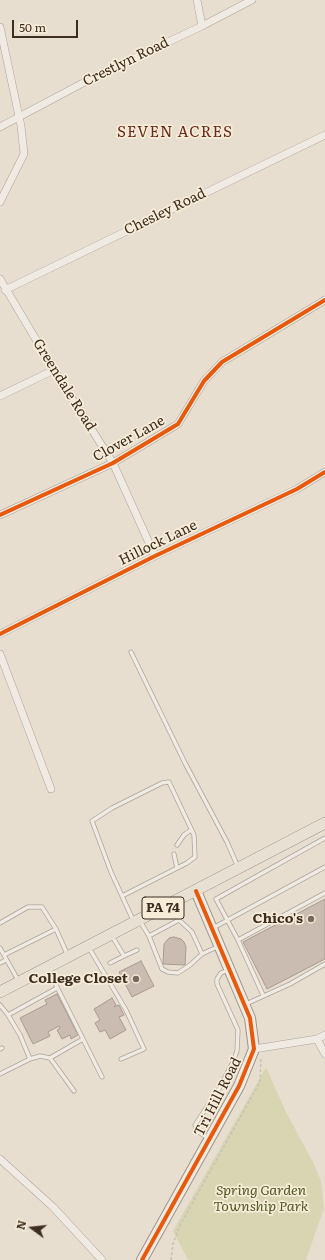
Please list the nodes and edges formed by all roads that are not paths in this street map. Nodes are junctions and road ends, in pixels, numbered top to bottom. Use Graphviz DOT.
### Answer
graph roads {
  1 [pos="197,0"];
  2 [pos="252,0"];
  3 [pos="202,26"];
  4 [pos="0,27"];
  5 [pos="19,117"];
  6 [pos="0,127"];
  7 [pos="325,135"];
  8 [pos="0,202"];
  9 [pos="0,279"];
  10 [pos="5,290"];
  11 [pos="325,300"];
  12 [pos="54,370"];
  13 [pos="0,396"];
  14 [pos="113,462"];
  15 [pos="325,472"];
  16 [pos="0,515"];
  17 [pos="155,556"];
  18 [pos="0,634"];
  19 [pos="132,652"];
  20 [pos="0,654"];
  21 [pos="52,789"];
  22 [pos="325,823"];
  23 [pos="191,830"];
  24 [pos="325,838"];
  25 [pos="178,845"];
  26 [pos="174,854"];
  27 [pos="325,867"];
  28 [pos="177,868"];
  29 [pos="238,868"];
  30 [pos="196,891"];
  31 [pos="325,893"];
  32 [pos="122,896"];
  33 [pos="175,902"];
  34 [pos="179,920"];
  35 [pos="227,920"];
  36 [pos="137,922"];
  37 [pos="0,923"];
  38 [pos="212,928"];
  39 [pos="56,929"];
  40 [pos="112,935"];
  41 [pos="150,936"];
  42 [pos="238,940"];
  43 [pos="220,945"];
  44 [pos="88,947"];
  45 [pos="0,948"];
  46 [pos="136,950"];
  47 [pos="202,954"];
  48 [pos="4,955"];
  49 [pos="124,956"];
  50 [pos="68,957"];
  51 [pos="6,960"];
  52 [pos="0,963"];
  53 [pos="110,963"];
  54 [pos="325,964"];
  55 [pos="47,968"];
  56 [pos="230,969"];
  57 [pos="19,982"];
  58 [pos="57,988"];
  59 [pos="0,992"];
  60 [pos="263,995"];
  61 [pos="0,1004"];
  62 [pos="245,1004"];
  63 [pos="8,1015"];
  64 [pos="325,1035"];
  65 [pos="83,1039"];
  66 [pos="317,1040"];
  67 [pos="258,1049"];
  68 [pos="325,1054"];
  69 [pos="50,1058"];
  70 [pos="30,1059"];
  71 [pos="121,1059"];
  72 [pos="0,1074"];
  73 [pos="102,1077"];
  74 [pos="74,1091"];
  75 [pos="209,1139"];
  76 [pos="0,1159"];
  77 [pos="102,1260"];
  78 [pos="142,1260"];
  1 -- 3 [label="street"];
  2 -- 3 [label="street, Crestlyn Road"];
  3 -- 5 [label="street, Crestlyn Road"];
  4 -- 5 [label="street"];
  5 -- 6 [label="street, Crestlyn Road"];
  5 -- 8 [label="street"];
  7 -- 10 [label="street, Chesley Road"];
  9 -- 10 [label="street, Greendale Road"];
  10 -- 12 [label="street, Greendale Road"];
  11 -- 14 [label="street, Clover Lane"];
  12 -- 13 [label="street"];
  12 -- 14 [label="street, Greendale Road"];
  14 -- 16 [label="street, Clover Lane"];
  14 -- 17 [label="street, Greendale Road"];
  15 -- 17 [label="street, Hillock Lane"];
  17 -- 18 [label="street, Hillock Lane"];
  19 -- 29 [label="lane"];
  20 -- 21 [label="street"];
  22 -- 29 [label="main road, PA 74"];
  23 -- 25 [label="lane"];
  23 -- 28 [label="lane"];
  23 -- 32 [label="lane"];
  24 -- 35 [label="lane"];
  26 -- 28 [label="lane"];
  27 -- 35 [label="lane"];
  28 -- 32 [label="lane"];
  29 -- 30 [label="main road, PA 74"];
  30 -- 33 [label="main road, PA 74"];
  30 -- 38 [label="street, Tri Hill Road"];
  31 -- 42 [label="lane"];
  32 -- 36 [label="lane"];
  33 -- 34 [label="lane"];
  33 -- 36 [label="main road, PA 74"];
  34 -- 41 [label="lane"];
  34 -- 47 [label="lane"];
  35 -- 38 [label="lane"];
  35 -- 42 [label="lane"];
  36 -- 40 [label="main road, PA 74"];
  36 -- 41 [label="lane"];
  37 -- 39 [label="lane"];
  38 -- 43 [label="street, Tri Hill Road"];
  39 -- 48 [label="lane"];
  39 -- 50 [label="lane"];
  40 -- 44 [label="main road, PA 74"];
  40 -- 49 [label="lane"];
  41 -- 47 [label="lane"];
  42 -- 60 [label="lane"];
  43 -- 47 [label="lane"];
  43 -- 56 [label="street, Tri Hill Road"];
  44 -- 50 [label="main road, PA 74"];
  44 -- 71 [label="lane"];
  45 -- 48 [label="lane"];
  46 -- 49 [label="lane"];
  48 -- 51 [label="lane"];
  49 -- 53 [label="lane"];
  50 -- 55 [label="main road, PA 74"];
  51 -- 52 [label="lane"];
  51 -- 57 [label="lane"];
  54 -- 60 [label="lane"];
  55 -- 57 [label="main road, PA 74"];
  55 -- 58 [label="lane"];
  56 -- 62 [label="street, Tri Hill Road"];
  56 -- 75 [label="lane"];
  57 -- 59 [label="main road, PA 74"];
  58 -- 63 [label="lane"];
  58 -- 65 [label="lane"];
  60 -- 62 [label="lane"];
  61 -- 63 [label="lane"];
  62 -- 67 [label="street, Tri Hill Road"];
  63 -- 70 [label="lane"];
  64 -- 66 [label="street"];
  65 -- 69 [label="lane"];
  65 -- 73 [label="lane"];
  66 -- 67 [label="street"];
  66 -- 68 [label="street"];
  67 -- 75 [label="street, Tri Hill Road"];
  69 -- 70 [label="lane"];
  69 -- 74 [label="lane"];
  70 -- 72 [label="lane"];
  75 -- 78 [label="street, Tri Hill Road"];
  76 -- 77 [label="street"];
}
